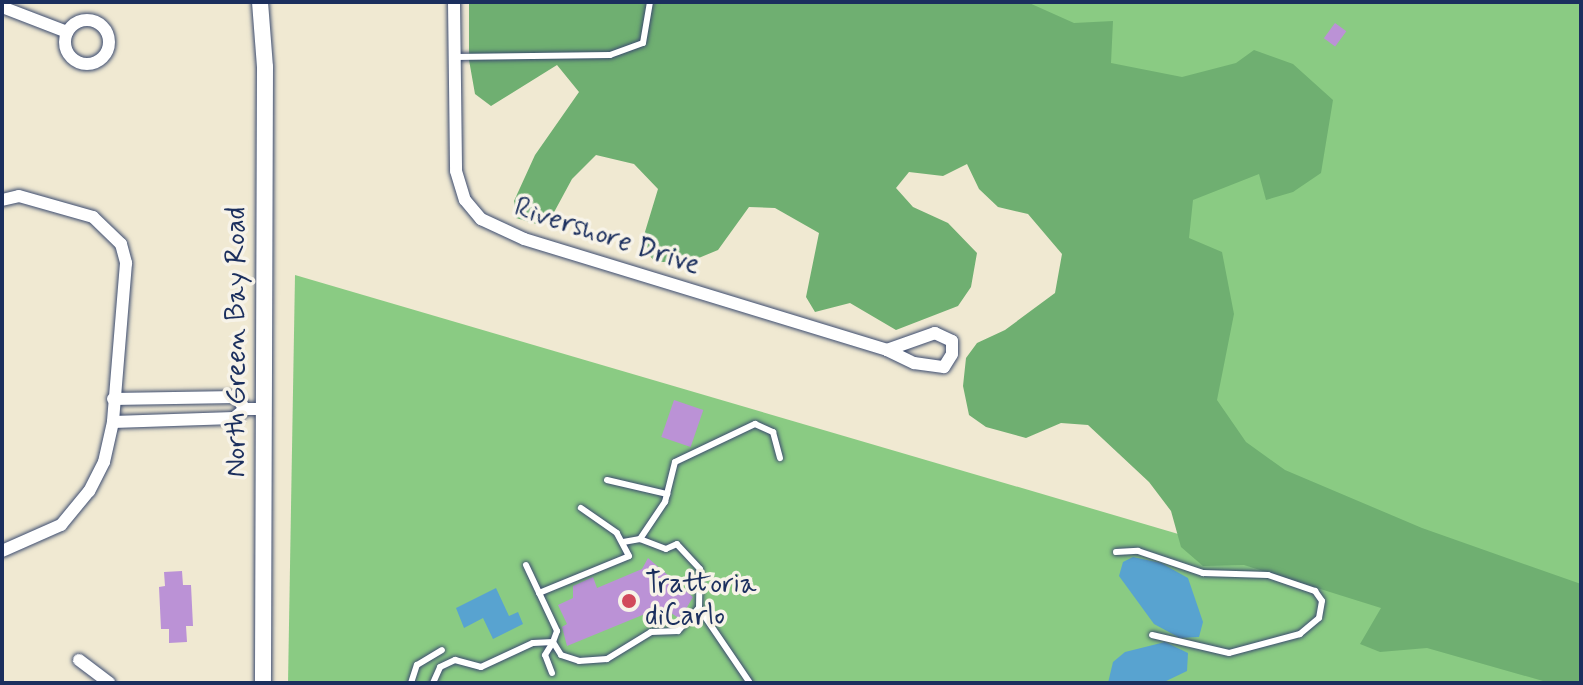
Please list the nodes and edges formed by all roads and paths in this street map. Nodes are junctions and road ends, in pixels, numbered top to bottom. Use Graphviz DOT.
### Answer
graph roads {
  1 [pos="260,2"];
  2 [pos="454,2"];
  3 [pos="650,2"];
  4 [pos="2,7"];
  5 [pos="67,32"];
  6 [pos="455,57"];
  7 [pos="2,200"];
  8 [pos="887,350"];
  9 [pos="113,399"];
  10 [pos="254,409"];
  11 [pos="113,422"];
  12 [pos="780,458"];
  13 [pos="607,480"];
  14 [pos="667,494"];
  15 [pos="581,508"];
  16 [pos="640,539"];
  17 [pos="623,542"];
  18 [pos="2,551"];
  19 [pos="1116,552"];
  20 [pos="526,565"];
  21 [pos="539,593"];
  22 [pos="699,608"];
  23 [pos="1152,635"];
  24 [pos="553,642"];
  25 [pos="442,650"];
  26 [pos="79,660"];
  27 [pos="552,673"];
  28 [pos="109,683"];
  29 [pos="263,683"];
  30 [pos="411,683"];
  31 [pos="433,683"];
  32 [pos="750,683"];
  1 -- 10 [label="street, North Green Bay Road"];
  2 -- 6 [label="street, Rivershore Drive"];
  3 -- 6 [label="lane"];
  4 -- 5 [label="street"];
  6 -- 8 [label="street, Rivershore Drive"];
  7 -- 9 [label="street"];
  8 -- 8 [label="street, Rivershore Drive"];
  9 -- 10 [label="street"];
  9 -- 11 [label="street"];
  10 -- 11 [label="street"];
  10 -- 29 [label="street, North Green Bay Road"];
  11 -- 18 [label="street"];
  12 -- 14 [label="lane"];
  13 -- 14 [label="lane"];
  14 -- 16 [label="lane"];
  15 -- 17 [label="lane"];
  16 -- 17 [label="lane"];
  16 -- 22 [label="lane"];
  17 -- 21 [label="lane"];
  19 -- 23 [label="lane"];
  20 -- 21 [label="lane"];
  21 -- 24 [label="lane"];
  22 -- 24 [label="lane"];
  22 -- 32 [label="lane"];
  24 -- 27 [label="lane"];
  24 -- 31 [label="lane"];
  25 -- 30 [label="lane"];
  26 -- 28 [label="street"];
}
